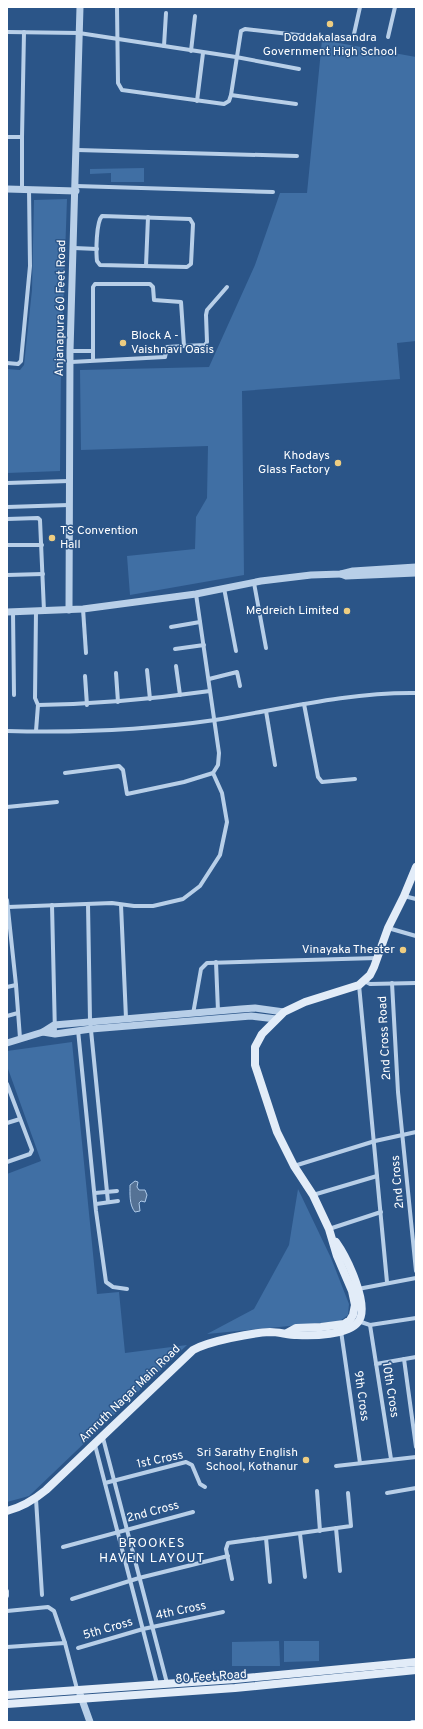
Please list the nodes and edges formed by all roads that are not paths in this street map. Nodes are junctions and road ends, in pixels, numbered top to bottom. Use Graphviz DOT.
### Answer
graph roads {
  1 [pos="80,7"];
  2 [pos="117,7"];
  3 [pos="360,7"];
  4 [pos="395,7"];
  5 [pos="166,12"];
  6 [pos="195,16"];
  7 [pos="7,32"];
  8 [pos="24,32"];
  9 [pos="79,33"];
  10 [pos="354,34"];
  11 [pos="307,36"];
  12 [pos="388,37"];
  13 [pos="116,38"];
  14 [pos="164,46"];
  15 [pos="191,51"];
  16 [pos="203,53"];
  17 [pos="236,57"];
  18 [pos="299,69"];
  19 [pos="231,95"];
  20 [pos="197,101"];
  21 [pos="296,104"];
  22 [pos="7,137"];
  23 [pos="22,137"];
  24 [pos="77,150"];
  25 [pos="297,156"];
  26 [pos="76,188"];
  27 [pos="7,189"];
  28 [pos="26,189"];
  29 [pos="273,192"];
  30 [pos="148,217"];
  31 [pos="74,248"];
  32 [pos="97,248"];
  33 [pos="146,266"];
  34 [pos="227,287"];
  35 [pos="184,346"];
  36 [pos="70,351"];
  37 [pos="93,351"];
  38 [pos="93,361"];
  39 [pos="71,362"];
  40 [pos="7,363"];
  41 [pos="69,480"];
  42 [pos="7,483"];
  43 [pos="69,505"];
  44 [pos="7,507"];
  45 [pos="7,519"];
  46 [pos="7,545"];
  47 [pos="42,545"];
  48 [pos="416,567"];
  49 [pos="416,572"];
  50 [pos="43,574"];
  51 [pos="341,574"];
  52 [pos="7,575"];
  53 [pos="254,583"];
  54 [pos="224,588"];
  55 [pos="196,594"];
  56 [pos="83,609"];
  57 [pos="69,610"];
  58 [pos="40,611"];
  59 [pos="10,612"];
  60 [pos="200,622"];
  61 [pos="171,627"];
  62 [pos="204,645"];
  63 [pos="266,648"];
  64 [pos="175,649"];
  65 [pos="236,651"];
  66 [pos="86,653"];
  67 [pos="176,666"];
  68 [pos="146,670"];
  69 [pos="116,673"];
  70 [pos="85,676"];
  71 [pos="209,679"];
  72 [pos="240,686"];
  73 [pos="210,691"];
  74 [pos="416,693"];
  75 [pos="14,695"];
  76 [pos="180,695"];
  77 [pos="150,699"];
  78 [pos="118,702"];
  79 [pos="304,704"];
  80 [pos="38,705"];
  81 [pos="87,705"];
  82 [pos="266,711"];
  83 [pos="214,720"];
  84 [pos="7,731"];
  85 [pos="36,732"];
  86 [pos="274,765"];
  87 [pos="65,773"];
  88 [pos="213,773"];
  89 [pos="355,779"];
  90 [pos="57,802"];
  91 [pos="7,807"];
  92 [pos="416,867"];
  93 [pos="404,896"];
  94 [pos="416,899"];
  95 [pos="7,900"];
  96 [pos="88,904"];
  97 [pos="52,905"];
  98 [pos="121,905"];
  99 [pos="8,907"];
  100 [pos="9,924"];
  101 [pos="388,928"];
  102 [pos="416,936"];
  103 [pos="13,955"];
  104 [pos="7,956"];
  105 [pos="378,958"];
  106 [pos="216,962"];
  107 [pos="416,982"];
  108 [pos="361,983"];
  109 [pos="392,983"];
  110 [pos="16,985"];
  111 [pos="7,986"];
  112 [pos="218,1011"];
  113 [pos="284,1012"];
  114 [pos="18,1014"];
  115 [pos="193,1014"];
  116 [pos="7,1016"];
  117 [pos="126,1018"];
  118 [pos="276,1019"];
  119 [pos="90,1020"];
  120 [pos="77,1022"];
  121 [pos="54,1025"];
  122 [pos="91,1029"];
  123 [pos="78,1031"];
  124 [pos="43,1032"];
  125 [pos="54,1034"];
  126 [pos="20,1038"];
  127 [pos="7,1043"];
  128 [pos="7,1085"];
  129 [pos="398,1092"];
  130 [pos="20,1119"];
  131 [pos="7,1124"];
  132 [pos="416,1132"];
  133 [pos="403,1135"];
  134 [pos="375,1141"];
  135 [pos="7,1162"];
  136 [pos="294,1166"];
  137 [pos="377,1176"];
  138 [pos="117,1191"];
  139 [pos="107,1192"];
  140 [pos="95,1193"];
  141 [pos="313,1195"];
  142 [pos="118,1201"];
  143 [pos="108,1202"];
  144 [pos="96,1204"];
  145 [pos="381,1212"];
  146 [pos="328,1229"];
  147 [pos="332,1237"];
  148 [pos="416,1271"];
  149 [pos="416,1278"];
  150 [pos="387,1282"];
  151 [pos="128,1289"];
  152 [pos="358,1289"];
  153 [pos="416,1318"];
  154 [pos="355,1319"];
  155 [pos="370,1325"];
  156 [pos="341,1331"];
  157 [pos="287,1333"];
  158 [pos="416,1358"];
  159 [pos="404,1359"];
  160 [pos="376,1364"];
  161 [pos="102,1438"];
  162 [pos="95,1445"];
  163 [pos="416,1447"];
  164 [pos="416,1457"];
  165 [pos="391,1459"];
  166 [pos="360,1463"];
  167 [pos="336,1466"];
  168 [pos="113,1481"];
  169 [pos="105,1483"];
  170 [pos="205,1487"];
  171 [pos="416,1488"];
  172 [pos="317,1491"];
  173 [pos="348,1493"];
  174 [pos="387,1493"];
  175 [pos="36,1499"];
  176 [pos="7,1511"];
  177 [pos="193,1512"];
  178 [pos="336,1528"];
  179 [pos="126,1529"];
  180 [pos="118,1531"];
  181 [pos="320,1531"];
  182 [pos="300,1534"];
  183 [pos="266,1538"];
  184 [pos="63,1546"];
  185 [pos="228,1556"];
  186 [pos="340,1571"];
  187 [pos="305,1577"];
  188 [pos="139,1578"];
  189 [pos="232,1579"];
  190 [pos="130,1581"];
  191 [pos="270,1582"];
  192 [pos="7,1591"];
  193 [pos="42,1595"];
  194 [pos="7,1596"];
  195 [pos="72,1599"];
  196 [pos="7,1611"];
  197 [pos="223,1612"];
  198 [pos="152,1627"];
  199 [pos="143,1629"];
  200 [pos="65,1642"];
  201 [pos="7,1647"];
  202 [pos="78,1648"];
  203 [pos="416,1662"];
  204 [pos="416,1670"];
  205 [pos="234,1679"];
  206 [pos="157,1684"];
  207 [pos="167,1684"];
  208 [pos="235,1688"];
  209 [pos="77,1689"];
  210 [pos="7,1695"];
  211 [pos="82,1699"];
  212 [pos="7,1704"];
  213 [pos="90,1722"];
  214 [pos="412,1722"];
  215 [pos="416,1722"];
  1 -- 9 [label="street, Anjanapura 60 Feet Road"];
  2 -- 13 [label="street"];
  3 -- 10 [label="street"];
  4 -- 12 [label="street"];
  5 -- 14 [label="street"];
  6 -- 15 [label="street"];
  7 -- 8 [label="street"];
  8 -- 9 [label="street"];
  8 -- 23 [label="street"];
  9 -- 13 [label="street"];
  9 -- 24 [label="street, Anjanapura 60 Feet Road"];
  11 -- 17 [label="street"];
  13 -- 14 [label="street"];
  13 -- 20 [label="street"];
  14 -- 15 [label="street"];
  15 -- 16 [label="street"];
  16 -- 17 [label="street"];
  16 -- 20 [label="street"];
  17 -- 18 [label="street"];
  17 -- 19 [label="street"];
  19 -- 20 [label="street"];
  19 -- 21 [label="street"];
  22 -- 23 [label="street"];
  23 -- 28 [label="street"];
  24 -- 25 [label="street"];
  24 -- 26 [label="street, Anjanapura 60 Feet Road"];
  26 -- 28 [label="street"];
  26 -- 29 [label="street"];
  26 -- 31 [label="street, Anjanapura 60 Feet Road"];
  27 -- 28 [label="street"];
  28 -- 40 [label="street"];
  30 -- 32 [label="street"];
  30 -- 33 [label="street"];
  30 -- 33 [label="street"];
  31 -- 32 [label="street"];
  31 -- 36 [label="street, Anjanapura 60 Feet Road"];
  32 -- 33 [label="street"];
  34 -- 35 [label="street"];
  35 -- 37 [label="street"];
  35 -- 38 [label="street"];
  36 -- 37 [label="street"];
  36 -- 39 [label="street, Anjanapura 60 Feet Road"];
  37 -- 38 [label="street"];
  38 -- 39 [label="street"];
  39 -- 41 [label="street, Anjanapura 60 Feet Road"];
  41 -- 42 [label="street"];
  41 -- 43 [label="street, Anjanapura 60 Feet Road"];
  43 -- 44 [label="street"];
  43 -- 57 [label="street, Anjanapura 60 Feet Road"];
  45 -- 47 [label="street"];
  46 -- 47 [label="street"];
  47 -- 50 [label="street"];
  48 -- 51 [label="street"];
  49 -- 51 [label="street"];
  50 -- 52 [label="street"];
  50 -- 58 [label="street"];
  51 -- 53 [label="street"];
  53 -- 54 [label="street"];
  53 -- 63 [label="street"];
  54 -- 55 [label="street"];
  54 -- 65 [label="street"];
  55 -- 56 [label="street"];
  55 -- 60 [label="street"];
  56 -- 57 [label="street"];
  56 -- 66 [label="street"];
  57 -- 58 [label="street"];
  58 -- 59 [label="street"];
  58 -- 80 [label="street"];
  59 -- 75 [label="street"];
  60 -- 61 [label="street"];
  60 -- 62 [label="street"];
  62 -- 64 [label="street"];
  62 -- 71 [label="street"];
  67 -- 76 [label="street"];
  68 -- 77 [label="street"];
  69 -- 78 [label="street"];
  70 -- 81 [label="street"];
  71 -- 72 [label="street"];
  71 -- 73 [label="street"];
  73 -- 76 [label="street"];
  73 -- 83 [label="street"];
  74 -- 79 [label="street"];
  76 -- 77 [label="street"];
  77 -- 78 [label="street"];
  78 -- 81 [label="street"];
  79 -- 82 [label="street"];
  79 -- 89 [label="street"];
  80 -- 81 [label="street"];
  80 -- 85 [label="street"];
  82 -- 83 [label="street"];
  82 -- 86 [label="street"];
  83 -- 85 [label="street"];
  83 -- 88 [label="street"];
  84 -- 85 [label="street"];
  87 -- 88 [label="street"];
  88 -- 98 [label="street"];
  90 -- 91 [label="street"];
  92 -- 93 [label="main road"];
  93 -- 94 [label="street"];
  93 -- 101 [label="main road"];
  95 -- 99 [label="street"];
  96 -- 97 [label="street"];
  96 -- 98 [label="street"];
  96 -- 119 [label="street"];
  97 -- 99 [label="street"];
  97 -- 121 [label="street"];
  98 -- 117 [label="street"];
  99 -- 100 [label="street"];
  100 -- 103 [label="street"];
  101 -- 102 [label="street"];
  101 -- 105 [label="main road"];
  103 -- 104 [label="street"];
  103 -- 110 [label="street"];
  105 -- 106 [label="street"];
  105 -- 108 [label="main road"];
  106 -- 112 [label="street"];
  106 -- 115 [label="street"];
  107 -- 109 [label="street"];
  108 -- 109 [label="street"];
  108 -- 113 [label="main road"];
  108 -- 134 [label="street"];
  109 -- 129 [label="street, 2nd Cross Road"];
  110 -- 111 [label="street"];
  110 -- 114 [label="street"];
  112 -- 113 [label="street"];
  112 -- 115 [label="street"];
  113 -- 118 [label="main road"];
  114 -- 116 [label="street"];
  114 -- 126 [label="street"];
  115 -- 117 [label="street"];
  117 -- 119 [label="street"];
  118 -- 122 [label="street"];
  118 -- 136 [label="main road"];
  119 -- 120 [label="street"];
  119 -- 122 [label="street"];
  120 -- 121 [label="street"];
  120 -- 123 [label="street"];
  121 -- 124 [label="street"];
  121 -- 125 [label="street"];
  122 -- 123 [label="street"];
  122 -- 139 [label="street"];
  123 -- 125 [label="street"];
  123 -- 140 [label="street"];
  124 -- 125 [label="street"];
  124 -- 126 [label="street"];
  126 -- 127 [label="street"];
  128 -- 130 [label="street"];
  129 -- 133 [label="street, 2nd Cross"];
  130 -- 131 [label="street"];
  130 -- 135 [label="street"];
  132 -- 133 [label="street"];
  133 -- 134 [label="street"];
  133 -- 148 [label="street, 2nd Cross"];
  134 -- 136 [label="street"];
  134 -- 137 [label="street"];
  136 -- 141 [label="main road"];
  137 -- 141 [label="street"];
  137 -- 145 [label="street"];
  138 -- 139 [label="street"];
  139 -- 140 [label="street"];
  139 -- 143 [label="street"];
  140 -- 144 [label="street"];
  141 -- 146 [label="main road"];
  142 -- 143 [label="street"];
  143 -- 144 [label="street"];
  144 -- 151 [label="street"];
  145 -- 146 [label="street"];
  145 -- 150 [label="street"];
  146 -- 147 [label="main road"];
  147 -- 152 [label="main road"];
  147 -- 154 [label="main road"];
  149 -- 150 [label="street"];
  150 -- 152 [label="street"];
  152 -- 154 [label="main road"];
  153 -- 155 [label="street"];
  154 -- 155 [label="street"];
  154 -- 156 [label="main road, Amruth Nagar Main Road"];
  154 -- 157 [label="main road, Amruth Nagar Main Road"];
  155 -- 160 [label="street, 10th Cross"];
  156 -- 157 [label="main road, Amruth Nagar Main Road"];
  156 -- 166 [label="street, 9th Cross"];
  157 -- 161 [label="main road, Amruth Nagar Main Road"];
  158 -- 159 [label="street"];
  159 -- 160 [label="street"];
  159 -- 163 [label="street"];
  160 -- 165 [label="street, 10th Cross"];
  161 -- 162 [label="main road, Amruth Nagar Main Road"];
  161 -- 168 [label="street"];
  162 -- 169 [label="street"];
  162 -- 175 [label="main road, Amruth Nagar Main Road"];
  164 -- 165 [label="street"];
  165 -- 166 [label="street"];
  166 -- 167 [label="street"];
  168 -- 169 [label="street, 1st Cross"];
  168 -- 170 [label="street, 1st Cross"];
  168 -- 179 [label="street"];
  169 -- 180 [label="street"];
  171 -- 174 [label="street"];
  172 -- 181 [label="street"];
  173 -- 178 [label="street"];
  175 -- 176 [label="main road, Amruth Nagar Main Road"];
  175 -- 193 [label="street"];
  177 -- 179 [label="street, 2nd Cross"];
  178 -- 181 [label="street"];
  178 -- 186 [label="street"];
  179 -- 180 [label="street, 2nd Cross"];
  179 -- 188 [label="street"];
  180 -- 184 [label="street, 2nd Cross"];
  180 -- 190 [label="street"];
  181 -- 182 [label="street"];
  182 -- 183 [label="street"];
  182 -- 187 [label="street"];
  183 -- 185 [label="street"];
  183 -- 191 [label="street"];
  185 -- 188 [label="street"];
  185 -- 189 [label="street"];
  188 -- 190 [label="street"];
  188 -- 198 [label="street"];
  190 -- 195 [label="street"];
  190 -- 199 [label="street"];
  192 -- 194 [label="street"];
  196 -- 200 [label="street"];
  197 -- 198 [label="street, 4th Cross"];
  198 -- 199 [label="street, 4th Cross"];
  198 -- 207 [label="street"];
  199 -- 202 [label="street, 5th Cross"];
  199 -- 206 [label="street"];
  200 -- 201 [label="street"];
  200 -- 209 [label="street"];
  203 -- 205 [label="main road, 80 Feet Road"];
  204 -- 208 [label="main road, 80 Feet Road"];
  205 -- 207 [label="main road, 80 Feet Road"];
  205 -- 208 [label="main road"];
  206 -- 207 [label="main road, 80 Feet Road"];
  206 -- 209 [label="main road, 80 Feet Road"];
  208 -- 211 [label="main road, 80 Feet Road"];
  209 -- 210 [label="main road, 80 Feet Road"];
  209 -- 211 [label="street"];
  211 -- 212 [label="main road, 80 Feet Road"];
  211 -- 213 [label="street"];
  214 -- 215 [label="street"];
}
